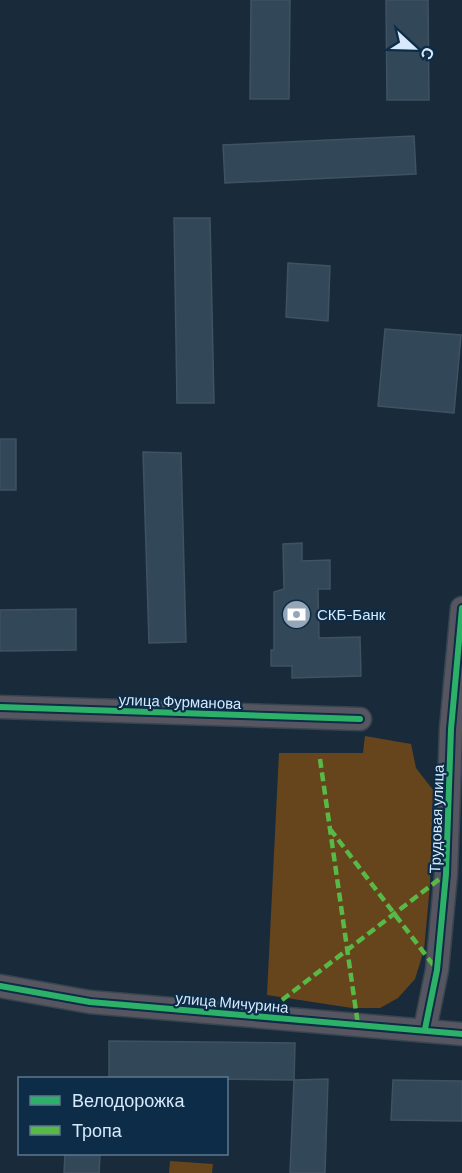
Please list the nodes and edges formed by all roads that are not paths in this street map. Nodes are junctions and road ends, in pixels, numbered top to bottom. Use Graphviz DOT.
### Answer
graph roads {
  1 [pos="462,608"];
  2 [pos="0,707"];
  3 [pos="360,719"];
  4 [pos="456,729"];
  5 [pos="0,986"];
  6 [pos="425,1029"];
  7 [pos="462,1034"];
  1 -- 4 [label="street, Трудовая улица"];
  2 -- 3 [label="street, улица Фурманова"];
  4 -- 6 [label="street, Трудовая улица"];
  5 -- 6 [label="street, улица Мичурина"];
  6 -- 7 [label="street, улица Мичурина"];
}
